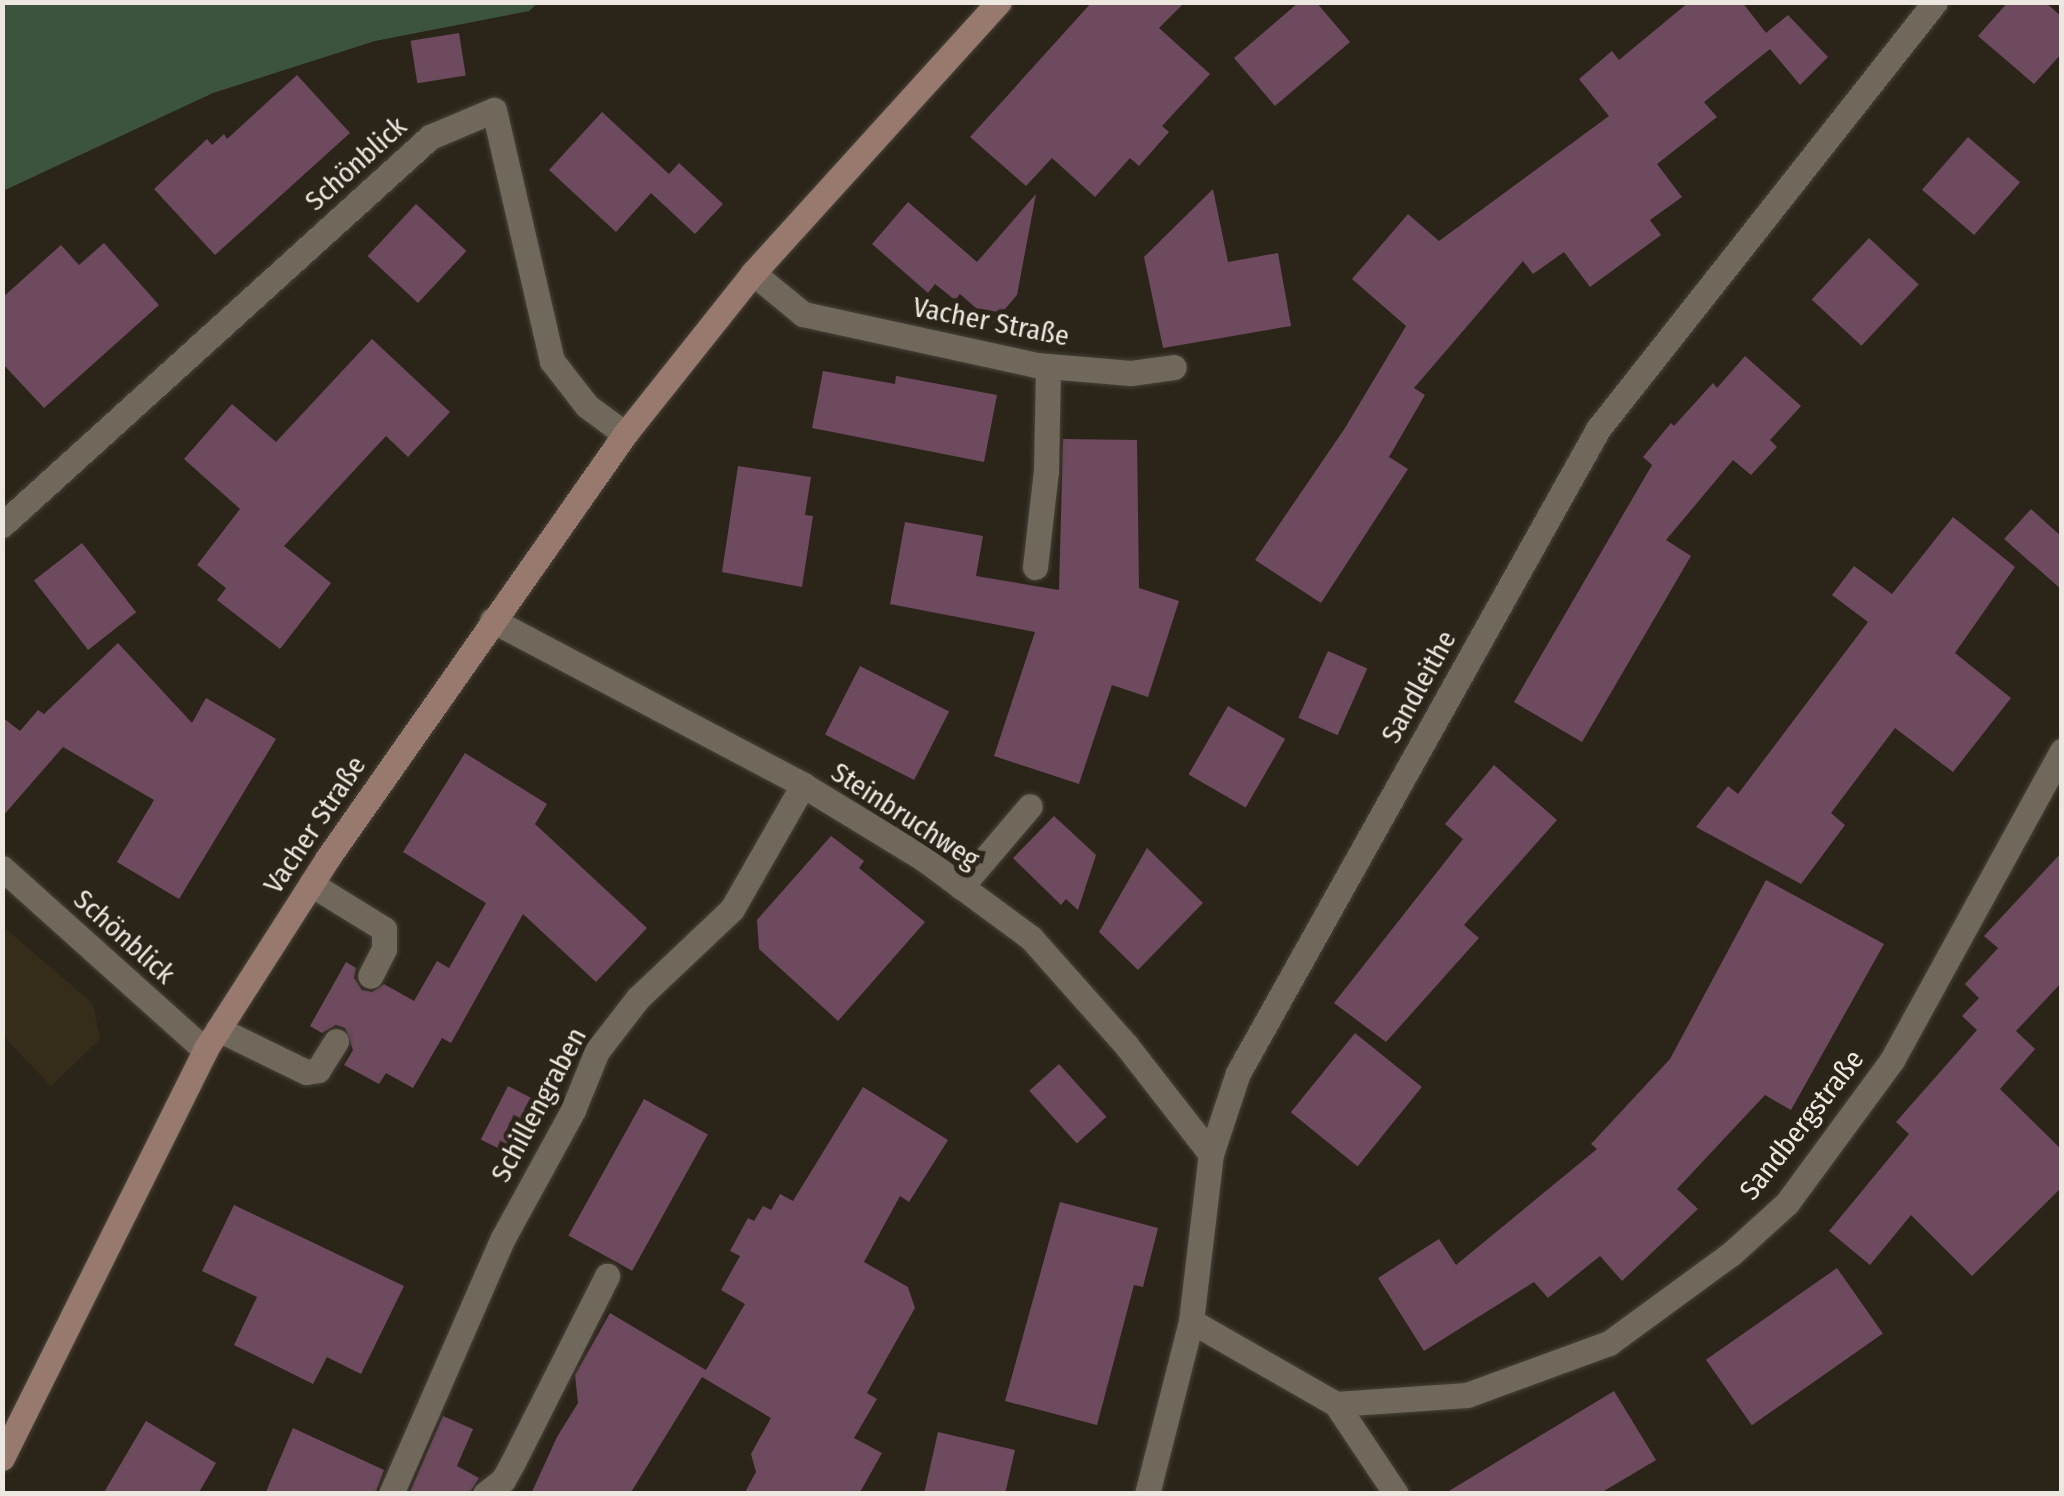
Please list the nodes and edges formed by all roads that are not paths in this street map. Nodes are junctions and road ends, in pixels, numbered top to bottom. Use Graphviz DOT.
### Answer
graph roads {
  1 [pos="999,2"];
  2 [pos="1935,2"];
  3 [pos="753,273"];
  4 [pos="1048,366"];
  5 [pos="1174,367"];
  6 [pos="625,434"];
  7 [pos="2,525"];
  8 [pos="1034,567"];
  9 [pos="492,620"];
  10 [pos="2060,757"];
  11 [pos="802,785"];
  12 [pos="1030,806"];
  13 [pos="2,868"];
  14 [pos="311,884"];
  15 [pos="961,886"];
  16 [pos="370,976"];
  17 [pos="212,1040"];
  18 [pos="336,1041"];
  19 [pos="1211,1154"];
  20 [pos="606,1276"];
  21 [pos="1190,1321"];
  22 [pos="1336,1404"];
  23 [pos="2,1458"];
  24 [pos="390,1494"];
  25 [pos="486,1494"];
  26 [pos="1148,1494"];
  27 [pos="1396,1494"];
  1 -- 3 [label="street, Vacher Straße"];
  2 -- 19 [label="street, Sandleithe"];
  3 -- 4 [label="street, Vacher Straße"];
  3 -- 6 [label="street, Vacher Straße"];
  4 -- 5 [label="street, Vacher Straße"];
  4 -- 8 [label="street"];
  6 -- 7 [label="street, Schönblick"];
  6 -- 9 [label="street, Vacher Straße"];
  9 -- 11 [label="street, Steinbruchweg"];
  9 -- 14 [label="street, Vacher Straße"];
  10 -- 22 [label="street, Sandbergstraße"];
  11 -- 15 [label="street, Steinbruchweg"];
  11 -- 24 [label="street, Schillengraben"];
  12 -- 15 [label="street"];
  13 -- 17 [label="street, Schönblick"];
  14 -- 16 [label="street"];
  14 -- 17 [label="street, Vacher Straße"];
  15 -- 19 [label="street, Steinbruchweg"];
  17 -- 18 [label="street, Schönblick"];
  17 -- 23 [label="street, Vacher Straße"];
  19 -- 21 [label="street, Sandleithe"];
  20 -- 25 [label="street"];
  21 -- 22 [label="street"];
  21 -- 26 [label="street, Sandleithe"];
  22 -- 27 [label="street"];
}
